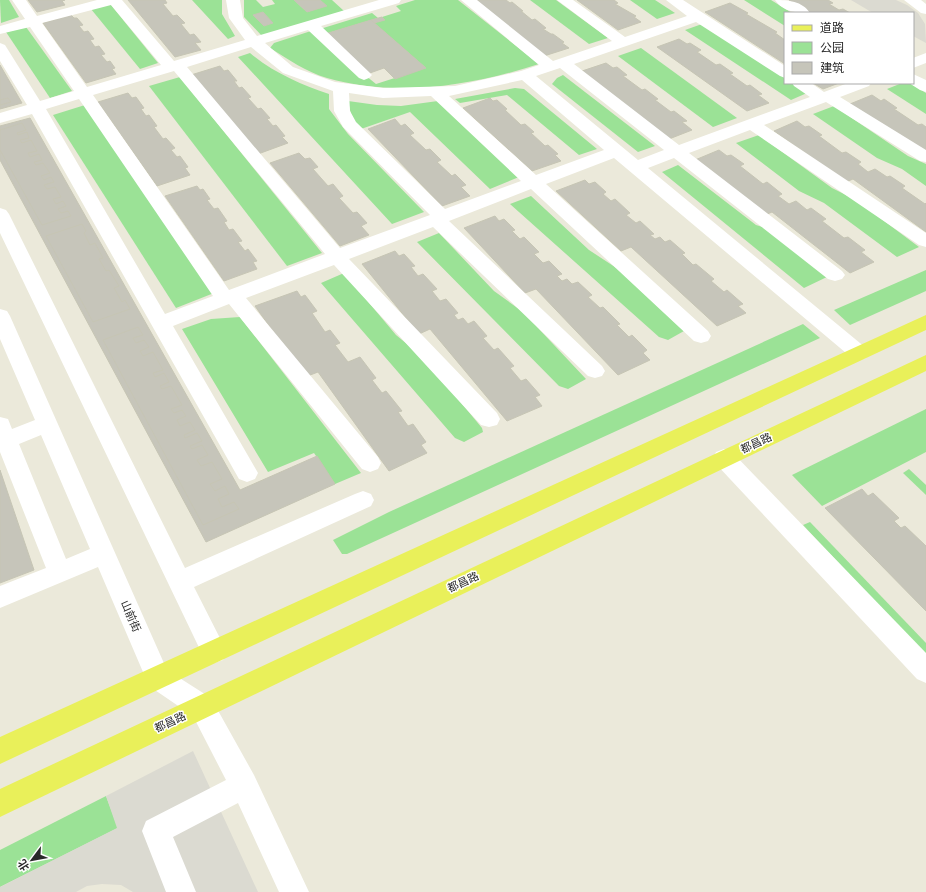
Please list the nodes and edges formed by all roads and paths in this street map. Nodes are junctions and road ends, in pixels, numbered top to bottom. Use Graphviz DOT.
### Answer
graph roads {
  1 [pos="19,0"];
  2 [pos="232,0"];
  3 [pos="338,0"];
  4 [pos="394,0"];
  5 [pos="468,0"];
  6 [pos="564,0"];
  7 [pos="673,0"];
  8 [pos="782,0"];
  9 [pos="911,0"];
  10 [pos="926,10"];
  11 [pos="352,12"];
  12 [pos="802,12"];
  13 [pos="698,17"];
  14 [pos="34,22"];
  15 [pos="311,25"];
  16 [pos="0,30"];
  17 [pos="254,42"];
  18 [pos="624,43"];
  19 [pos="0,48"];
  20 [pos="926,58"];
  21 [pos="914,64"];
  22 [pos="557,65"];
  23 [pos="174,66"];
  24 [pos="784,72"];
  25 [pos="364,75"];
  26 [pos="525,75"];
  27 [pos="914,80"];
  28 [pos="802,84"];
  29 [pos="860,84"];
  30 [pos="340,87"];
  31 [pos="926,87"];
  32 [pos="435,92"];
  33 [pos="83,93"];
  34 [pos="825,97"];
  35 [pos="36,107"];
  36 [pos="0,118"];
  37 [pos="750,124"];
  38 [pos="616,151"];
  39 [pos="676,152"];
  40 [pos="926,157"];
  41 [pos="635,166"];
  42 [pos="532,182"];
  43 [pos="0,214"];
  44 [pos="439,218"];
  45 [pos="926,241"];
  46 [pos="337,256"];
  47 [pos="835,275"];
  48 [pos="229,297"];
  49 [pos="0,316"];
  50 [pos="926,322"];
  51 [pos="161,323"];
  52 [pos="701,336"];
  53 [pos="859,353"];
  54 [pos="926,362"];
  55 [pos="595,371"];
  56 [pos="489,419"];
  57 [pos="48,424"];
  58 [pos="2,435"];
  59 [pos="724,458"];
  60 [pos="370,463"];
  61 [pos="247,472"];
  62 [pos="363,500"];
  63 [pos="104,554"];
  64 [pos="60,573"];
  65 [pos="179,582"];
  66 [pos="0,597"];
  67 [pos="214,652"];
  68 [pos="926,671"];
  69 [pos="158,678"];
  70 [pos="202,707"];
  71 [pos="0,751"];
  72 [pos="244,785"];
  73 [pos="0,803"];
  74 [pos="181,892"];
  75 [pos="294,892"];
  1 -- 14 [label="street"];
  2 -- 17 [label="street"];
  3 -- 11 [label="street"];
  4 -- 11 [label="street"];
  5 -- 22 [label="street"];
  6 -- 18 [label="street"];
  7 -- 13 [label="street"];
  8 -- 12 [label="street"];
  9 -- 10 [label="street"];
  11 -- 15 [label="street"];
  13 -- 18 [label="street"];
  13 -- 24 [label="street"];
  14 -- 16 [label="street"];
  14 -- 23 [label="street"];
  14 -- 33 [label="street"];
  15 -- 17 [label="street"];
  15 -- 25 [label="street"];
  17 -- 23 [label="street"];
  17 -- 30 [label="street"];
  18 -- 22 [label="street"];
  19 -- 35 [label="street"];
  20 -- 21 [label="street"];
  22 -- 26 [label="street"];
  22 -- 39 [label="street"];
  23 -- 33 [label="street"];
  23 -- 46 [label="street"];
  26 -- 32 [label="street"];
  26 -- 38 [label="street"];
  27 -- 31 [label="street"];
  28 -- 34 [label="street"];
  29 -- 34 [label="street"];
  30 -- 32 [label="street"];
  30 -- 44 [label="street"];
  32 -- 42 [label="street"];
  33 -- 35 [label="street"];
  33 -- 48 [label="street"];
  34 -- 37 [label="street"];
  34 -- 40 [label="street"];
  35 -- 36 [label="street"];
  35 -- 51 [label="street"];
  37 -- 39 [label="street"];
  37 -- 45 [label="street"];
  38 -- 41 [label="street"];
  38 -- 42 [label="street"];
  39 -- 41 [label="street"];
  39 -- 47 [label="street"];
  41 -- 53 [label="street"];
  42 -- 44 [label="street"];
  42 -- 52 [label="street"];
  43 -- 65 [label="street"];
  44 -- 46 [label="street"];
  44 -- 55 [label="street"];
  46 -- 48 [label="street"];
  46 -- 56 [label="street"];
  48 -- 51 [label="street"];
  48 -- 60 [label="street"];
  49 -- 57 [label="street, 山前街"];
  50 -- 53 [label="main road"];
  51 -- 61 [label="street"];
  53 -- 67 [label="main road"];
  54 -- 59 [label="main road, 都昌路"];
  57 -- 58 [label="street"];
  57 -- 63 [label="street, 山前街"];
  58 -- 64 [label="street"];
  59 -- 68 [label="street"];
  59 -- 70 [label="main road, 都昌路"];
  62 -- 65 [label="street"];
  63 -- 64 [label="street"];
  63 -- 69 [label="street, 山前街"];
  64 -- 66 [label="street"];
  65 -- 67 [label="street"];
  67 -- 69 [label="main road"];
  69 -- 70 [label="street"];
  69 -- 71 [label="main road"];
  70 -- 72 [label="street"];
  70 -- 73 [label="main road, 都昌路"];
  72 -- 74 [label="street"];
  72 -- 75 [label="street"];
}
